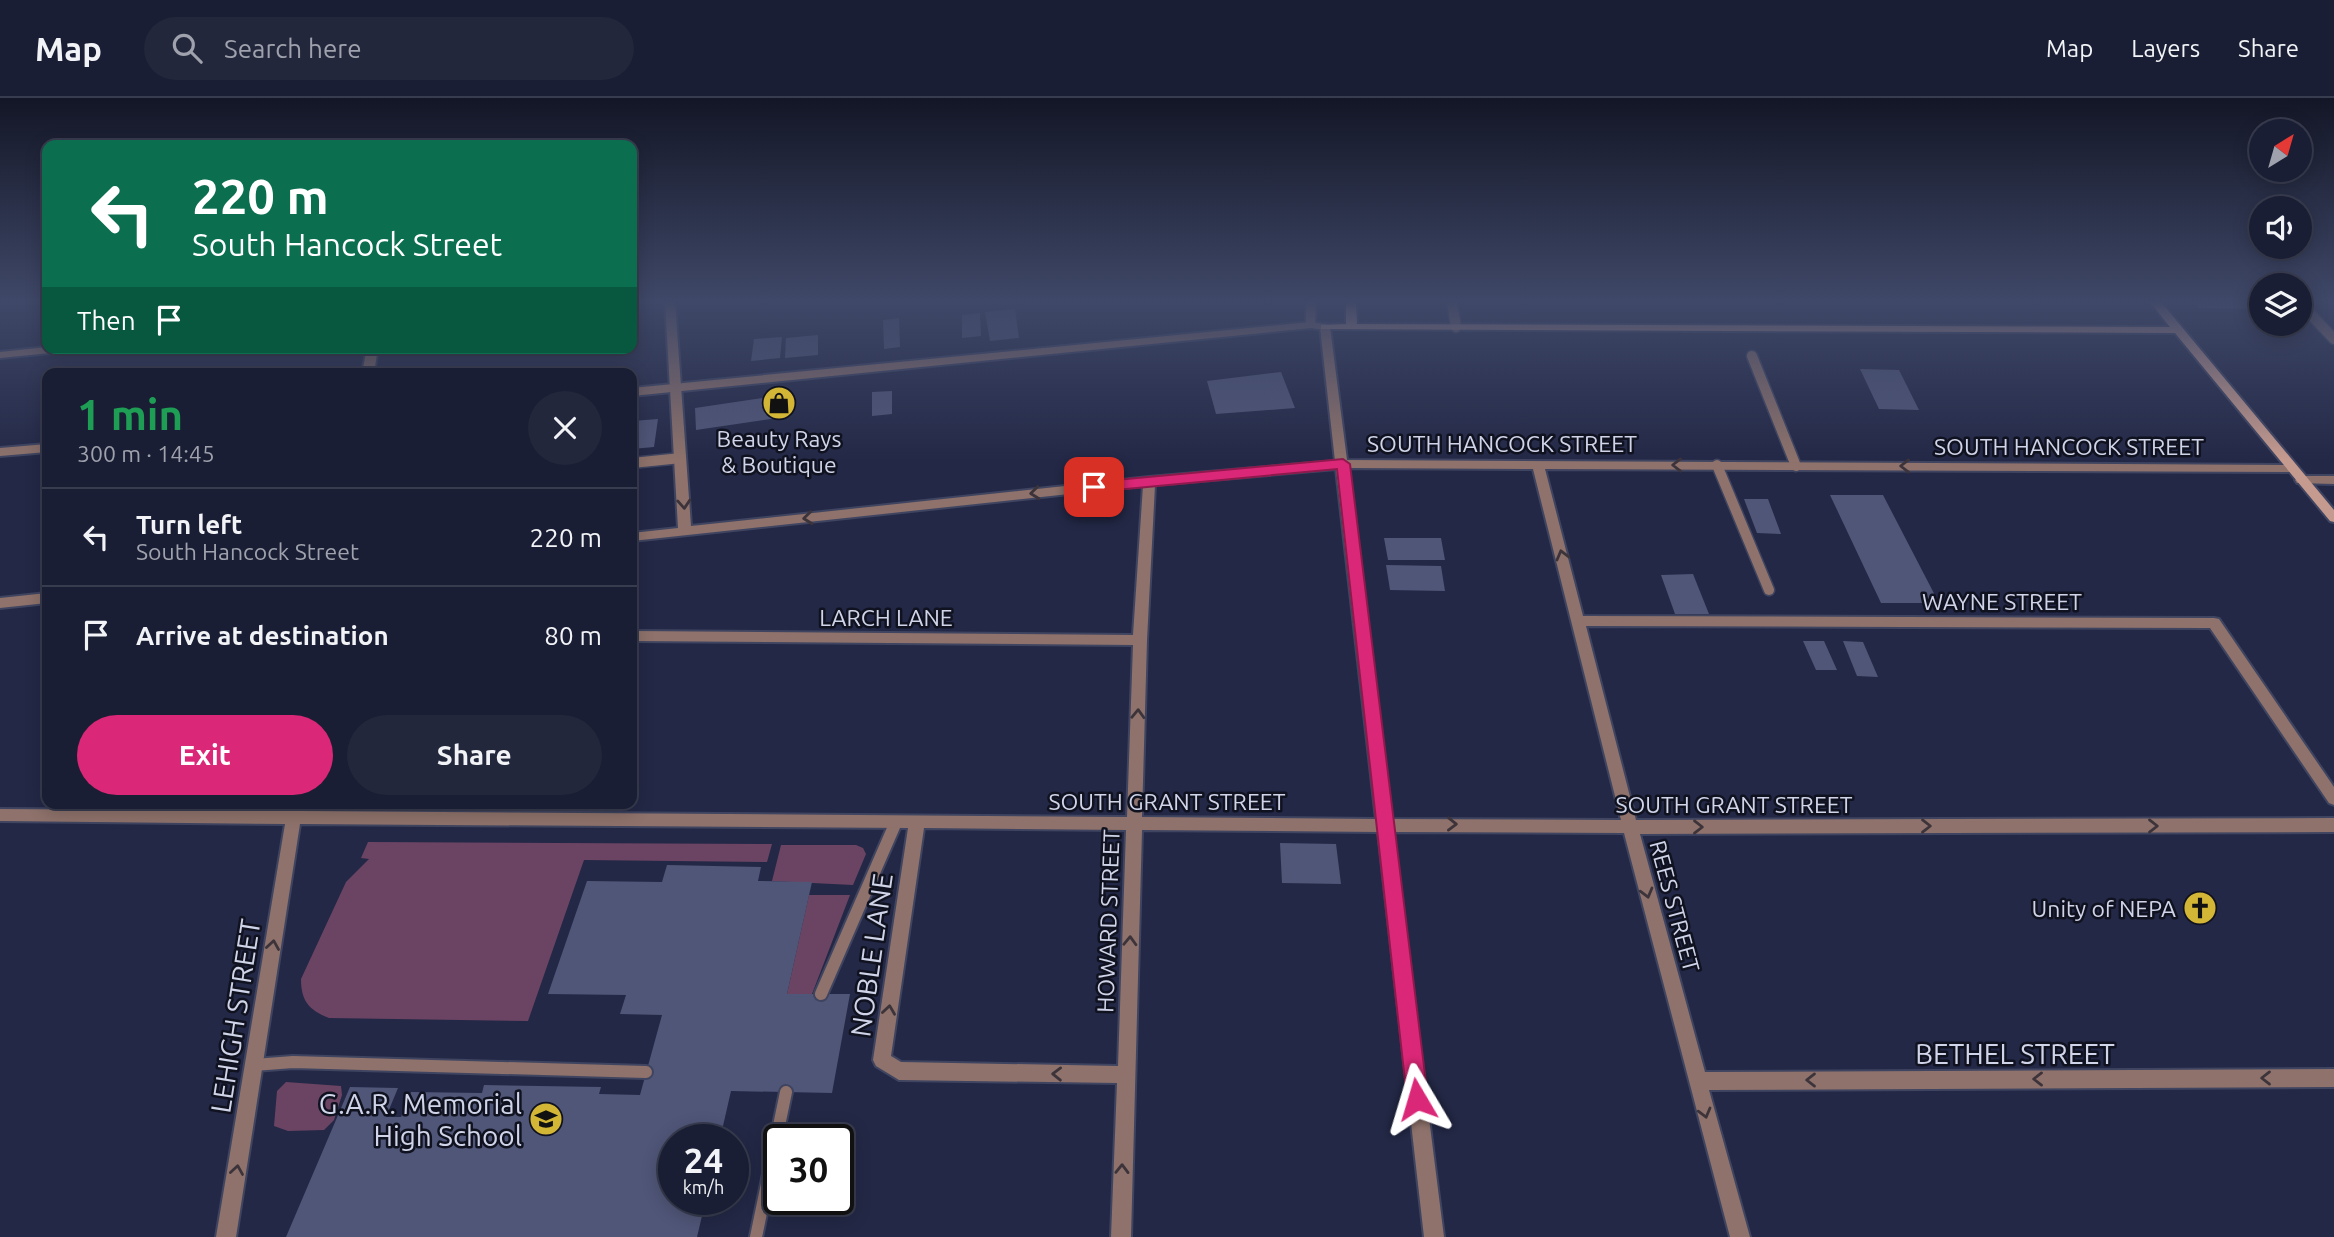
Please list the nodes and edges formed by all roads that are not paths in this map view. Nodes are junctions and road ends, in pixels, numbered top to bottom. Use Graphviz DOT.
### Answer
graph roads {
  1 [pos="674,355"];
  2 [pos="1002,355"];
  3 [pos="1329,355"];
  4 [pos="2198,355"];
  5 [pos="1752,356"];
  6 [pos="676,387"];
  7 [pos="637,391"];
  8 [pos="42,448"];
  9 [pos="0,452"];
  10 [pos="681,458"];
  11 [pos="637,462"];
  12 [pos="1343,464"];
  13 [pos="1538,464"];
  14 [pos="1717,465"];
  15 [pos="1796,466"];
  16 [pos="2291,468"];
  17 [pos="2301,480"];
  18 [pos="2334,480"];
  19 [pos="1149,481"];
  20 [pos="2334,518"];
  21 [pos="685,531"];
  22 [pos="637,536"];
  23 [pos="1769,590"];
  24 [pos="42,599"];
  25 [pos="0,603"];
  26 [pos="1577,621"];
  27 [pos="637,636"];
  28 [pos="1140,640"];
  29 [pos="2334,800"];
  30 [pos="295,809"];
  31 [pos="466,810"];
  32 [pos="0,815"];
  33 [pos="896,822"];
  34 [pos="917,822"];
  35 [pos="1384,823"];
  36 [pos="1135,824"];
  37 [pos="2334,825"];
  38 [pos="1630,827"];
  39 [pos="821,994"];
  40 [pos="254,1065"];
  41 [pos="646,1072"];
  42 [pos="1125,1075"];
  43 [pos="2334,1077"];
  44 [pos="1697,1081"];
  45 [pos="786,1092"];
  46 [pos="226,1237"];
  47 [pos="756,1237"];
  48 [pos="1121,1237"];
  49 [pos="1434,1237"];
  50 [pos="1740,1237"];
  1 -- 6 [label="street"];
  2 -- 6 [label="street"];
  3 -- 12 [label="street"];
  4 -- 16 [label="main road"];
  5 -- 15 [label="lane"];
  6 -- 7 [label="street"];
  6 -- 10 [label="street"];
  8 -- 9 [label="street"];
  10 -- 11 [label="lane"];
  10 -- 21 [label="street, one-way"];
  12 -- 13 [label="street, SOUTH HANCOCK STREET"];
  12 -- 19 [label="street, SOUTH HANCOCK STREET"];
  12 -- 35 [label="street"];
  14 -- 13 [label="street, SOUTH HANCOCK STREET, one-way"];
  26 -- 13 [label="street, REES STREET, one-way"];
  14 -- 15 [label="street, SOUTH HANCOCK STREET"];
  14 -- 23 [label="lane"];
  16 -- 15 [label="street, SOUTH HANCOCK STREET, one-way"];
  16 -- 17 [label="main road"];
  17 -- 18 [label="street"];
  17 -- 20 [label="main road"];
  19 -- 21 [label="street, SOUTH HANCOCK STREET, one-way"];
  19 -- 28 [label="street, HOWARD STREET"];
  21 -- 22 [label="street, SOUTH HANCOCK STREET"];
  24 -- 25 [label="street"];
  26 -- 29 [label="street, WAYNE STREET"];
  26 -- 38 [label="street, REES STREET"];
  27 -- 28 [label="street, LARCH LANE"];
  36 -- 28 [label="street, HOWARD STREET, one-way"];
  30 -- 31 [label="street, SOUTH GRANT STREET"];
  30 -- 32 [label="street, SOUTH GRANT STREET"];
  40 -- 30 [label="street, LEHIGH STREET, one-way"];
  31 -- 33 [label="street, SOUTH GRANT STREET"];
  33 -- 34 [label="street, SOUTH GRANT STREET"];
  33 -- 39 [label="lane"];
  34 -- 36 [label="street, SOUTH GRANT STREET"];
  42 -- 34 [label="street, NOBLE LANE, one-way"];
  35 -- 36 [label="street, SOUTH GRANT STREET"];
  35 -- 38 [label="street, SOUTH GRANT STREET, one-way"];
  35 -- 49 [label="street"];
  42 -- 36 [label="street, HOWARD STREET, one-way"];
  38 -- 37 [label="street, SOUTH GRANT STREET, one-way"];
  38 -- 44 [label="street, REES STREET, one-way"];
  40 -- 41 [label="lane"];
  46 -- 40 [label="street, LEHIGH STREET, one-way"];
  48 -- 42 [label="street, HOWARD STREET, one-way"];
  43 -- 44 [label="street, BETHEL STREET, one-way"];
  44 -- 50 [label="street, REES STREET, one-way"];
  45 -- 47 [label="lane"];
}
